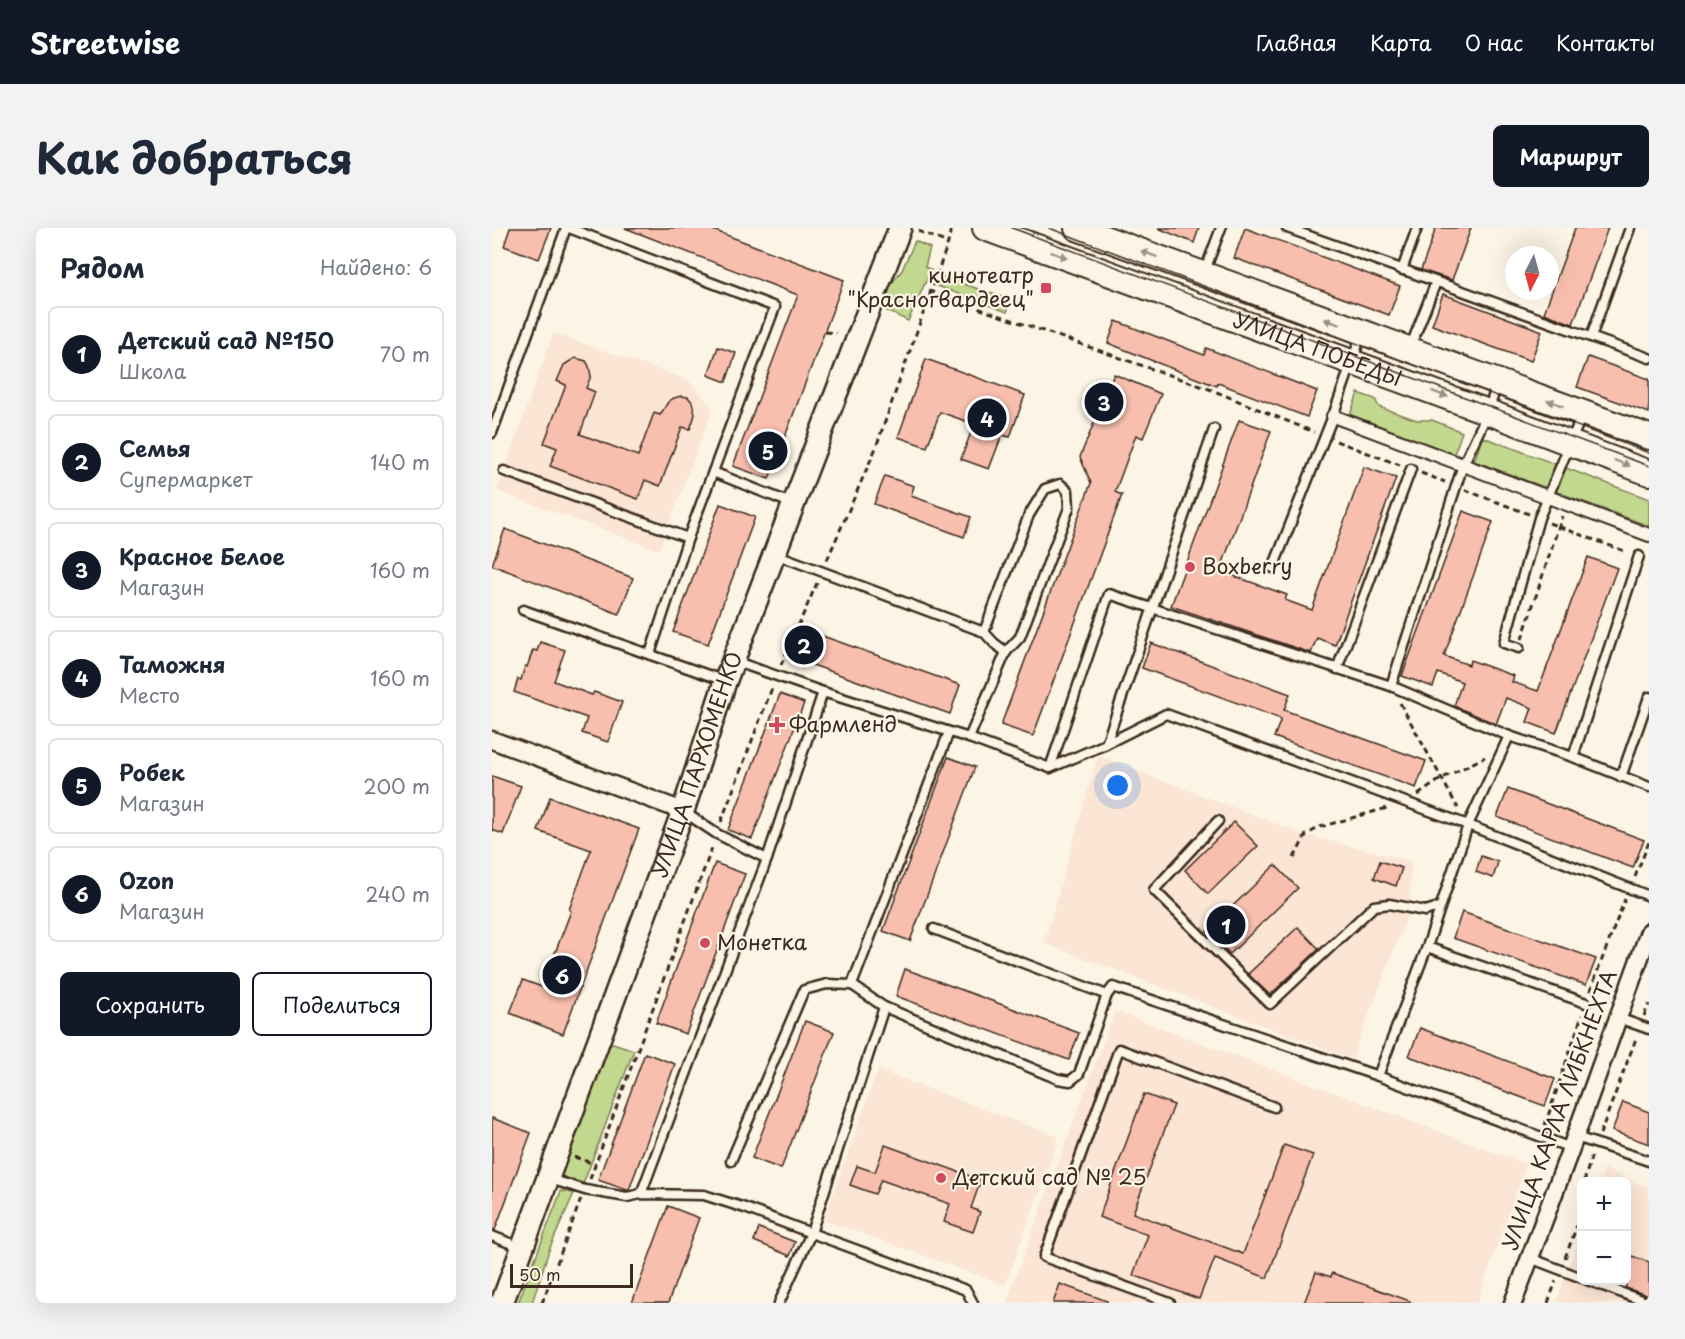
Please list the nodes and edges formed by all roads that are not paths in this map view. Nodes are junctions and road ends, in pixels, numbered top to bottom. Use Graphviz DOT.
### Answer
graph roads {
  1 [pos="568,228"];
  2 [pos="900,228"];
  3 [pos="984,228"];
  4 [pos="1077,228"];
  5 [pos="1221,228"];
  6 [pos="1287,228"];
  7 [pos="1417,228"];
  8 [pos="1630,228"];
  9 [pos="1402,270"];
  10 [pos="1203,274"];
  11 [pos="1436,282"];
  12 [pos="1362,333"];
  13 [pos="1591,337"];
  14 [pos="1409,350"];
  15 [pos="1649,358"];
  16 [pos="1351,362"];
  17 [pos="1497,382"];
  18 [pos="1488,412"];
  19 [pos="1583,413"];
  20 [pos="1333,416"];
  21 [pos="1214,429"];
  22 [pos="492,433"];
  23 [pos="1649,437"];
  24 [pos="1571,443"];
  25 [pos="1463,465"];
  26 [pos="1411,469"];
  27 [pos="504,471"];
  28 [pos="713,472"];
  29 [pos="1649,473"];
  30 [pos="1547,498"];
  31 [pos="794,504"];
  32 [pos="1649,535"];
  33 [pos="688,538"];
  34 [pos="775,554"];
  35 [pos="1639,556"];
  36 [pos="1273,568"];
  37 [pos="1154,608"];
  38 [pos="523,610"];
  39 [pos="984,632"];
  40 [pos="1519,648"];
  41 [pos="1006,652"];
  42 [pos="650,654"];
  43 [pos="733,661"];
  44 [pos="1337,669"];
  45 [pos="725,682"];
  46 [pos="1391,686"];
  47 [pos="823,692"];
  48 [pos="1649,697"];
  49 [pos="949,732"];
  50 [pos="1509,736"];
  51 [pos="969,738"];
  52 [pos="492,740"];
  53 [pos="1106,744"];
  54 [pos="1572,758"];
  55 [pos="1050,768"];
  56 [pos="1621,777"];
  57 [pos="1649,787"];
  58 [pos="683,811"];
  59 [pos="1218,820"];
  60 [pos="1468,825"];
  61 [pos="767,859"];
  62 [pos="1649,896"];
  63 [pos="1439,907"];
  64 [pos="934,929"];
  65 [pos="1649,932"];
  66 [pos="1427,946"];
  67 [pos="852,985"];
  68 [pos="1107,995"];
  69 [pos="1586,1003"];
  70 [pos="884,1007"];
  71 [pos="1618,1018"];
  72 [pos="1645,1028"];
  73 [pos="1378,1076"];
  74 [pos="1274,1107"];
  75 [pos="1574,1143"];
  76 [pos="731,1161"];
  77 [pos="1649,1161"];
  78 [pos="547,1178"];
  79 [pos="641,1194"];
  80 [pos="811,1233"];
  81 [pos="492,1236"];
  82 [pos="522,1248"];
  83 [pos="1530,1258"];
  84 [pos="1577,1276"];
  85 [pos="1598,1285"];
  86 [pos="501,1303"];
  87 [pos="779,1303"];
  88 [pos="973,1303"];
  89 [pos="1170,1303"];
  90 [pos="1513,1303"];
  91 [pos="1649,1303"];
  1 -- 22 [label="lane"];
  1 -- 28 [label="lane"];
  2 -- 31 [label="street, УЛИЦА ПАРХОМЕНКО"];
  3 -- 16 [label="main road, УЛИЦА ПОБЕДЫ, one-way"];
  10 -- 4 [label="main road, УЛИЦА ПОБЕДЫ, one-way"];
  5 -- 10 [label="lane"];
  6 -- 9 [label="lane"];
  7 -- 9 [label="lane"];
  8 -- 13 [label="lane"];
  9 -- 11 [label="lane"];
  12 -- 10 [label="main road, УЛИЦА ПОБЕДЫ, one-way"];
  11 -- 13 [label="lane"];
  11 -- 14 [label="lane"];
  12 -- 14 [label="main road, УЛИЦА ПОБЕДЫ"];
  12 -- 16 [label="lane"];
  13 -- 15 [label="lane"];
  14 -- 17 [label="main road, УЛИЦА ПОБЕДЫ"];
  16 -- 18 [label="main road, УЛИЦА ПОБЕДЫ, one-way"];
  16 -- 20 [label="lane"];
  17 -- 18 [label="lane"];
  19 -- 17 [label="main road, УЛИЦА ПОБЕДЫ, one-way"];
  18 -- 24 [label="main road, УЛИЦА ПОБЕДЫ"];
  18 -- 25 [label="lane"];
  19 -- 23 [label="main road, УЛИЦА ПОБЕДЫ"];
  19 -- 24 [label="lane"];
  20 -- 25 [label="street"];
  20 -- 36 [label="lane"];
  21 -- 37 [label="lane"];
  24 -- 29 [label="main road, УЛИЦА ПОБЕДЫ, one-way"];
  24 -- 30 [label="lane"];
  25 -- 30 [label="street"];
  25 -- 46 [label="lane"];
  26 -- 44 [label="lane"];
  27 -- 33 [label="lane"];
  28 -- 31 [label="lane"];
  28 -- 33 [label="lane"];
  30 -- 32 [label="street"];
  30 -- 40 [label="lane"];
  31 -- 34 [label="street, УЛИЦА ПАРХОМЕНКО"];
  33 -- 42 [label="lane"];
  34 -- 39 [label="lane"];
  34 -- 43 [label="street, УЛИЦА ПАРХОМЕНКО"];
  35 -- 54 [label="lane"];
  37 -- 44 [label="lane"];
  37 -- 53 [label="lane"];
  37 -- 55 [label="lane"];
  38 -- 42 [label="lane"];
  39 -- 41 [label="lane"];
  39 -- 41 [label="lane"];
  41 -- 51 [label="lane"];
  42 -- 45 [label="lane"];
  43 -- 45 [label="street, УЛИЦА ПАРХОМЕНКО"];
  43 -- 47 [label="lane"];
  44 -- 46 [label="lane"];
  45 -- 58 [label="street, УЛИЦА ПАРХОМЕНКО"];
  46 -- 50 [label="lane"];
  47 -- 49 [label="lane"];
  47 -- 61 [label="lane"];
  48 -- 56 [label="lane"];
  49 -- 51 [label="lane"];
  49 -- 67 [label="lane"];
  50 -- 54 [label="lane"];
  50 -- 60 [label="lane"];
  51 -- 55 [label="lane"];
  52 -- 58 [label="street"];
  53 -- 55 [label="lane"];
  53 -- 60 [label="lane"];
  54 -- 56 [label="lane"];
  56 -- 57 [label="lane"];
  58 -- 61 [label="lane"];
  58 -- 78 [label="street, УЛИЦА ПАРХОМЕНКО"];
  59 -- 63 [label="lane"];
  60 -- 62 [label="lane"];
  60 -- 63 [label="lane"];
  61 -- 79 [label="lane"];
  63 -- 66 [label="lane"];
  64 -- 68 [label="lane"];
  65 -- 71 [label="street, УЛИЦА КАРЛА ЛИБКНЕХТА"];
  66 -- 69 [label="lane"];
  66 -- 73 [label="lane"];
  67 -- 70 [label="lane"];
  67 -- 76 [label="lane"];
  68 -- 70 [label="lane"];
  68 -- 73 [label="lane"];
  70 -- 80 [label="lane"];
  71 -- 72 [label="lane"];
  71 -- 75 [label="street, УЛИЦА КАРЛА ЛИБКНЕХТА"];
  73 -- 75 [label="lane"];
  74 -- 89 [label="lane"];
  75 -- 77 [label="lane"];
  75 -- 83 [label="street, УЛИЦА КАРЛА ЛИБКНЕХТА"];
  78 -- 79 [label="lane"];
  78 -- 82 [label="street, УЛИЦА ПАРХОМЕНКО"];
  79 -- 80 [label="lane"];
  80 -- 87 [label="lane"];
  80 -- 88 [label="lane"];
  81 -- 82 [label="lane"];
  82 -- 86 [label="street, УЛИЦА ПАРХОМЕНКО"];
  83 -- 84 [label="lane"];
  83 -- 90 [label="street, УЛИЦА КАРЛА ЛИБКНЕХТА"];
  85 -- 91 [label="lane"];
}
